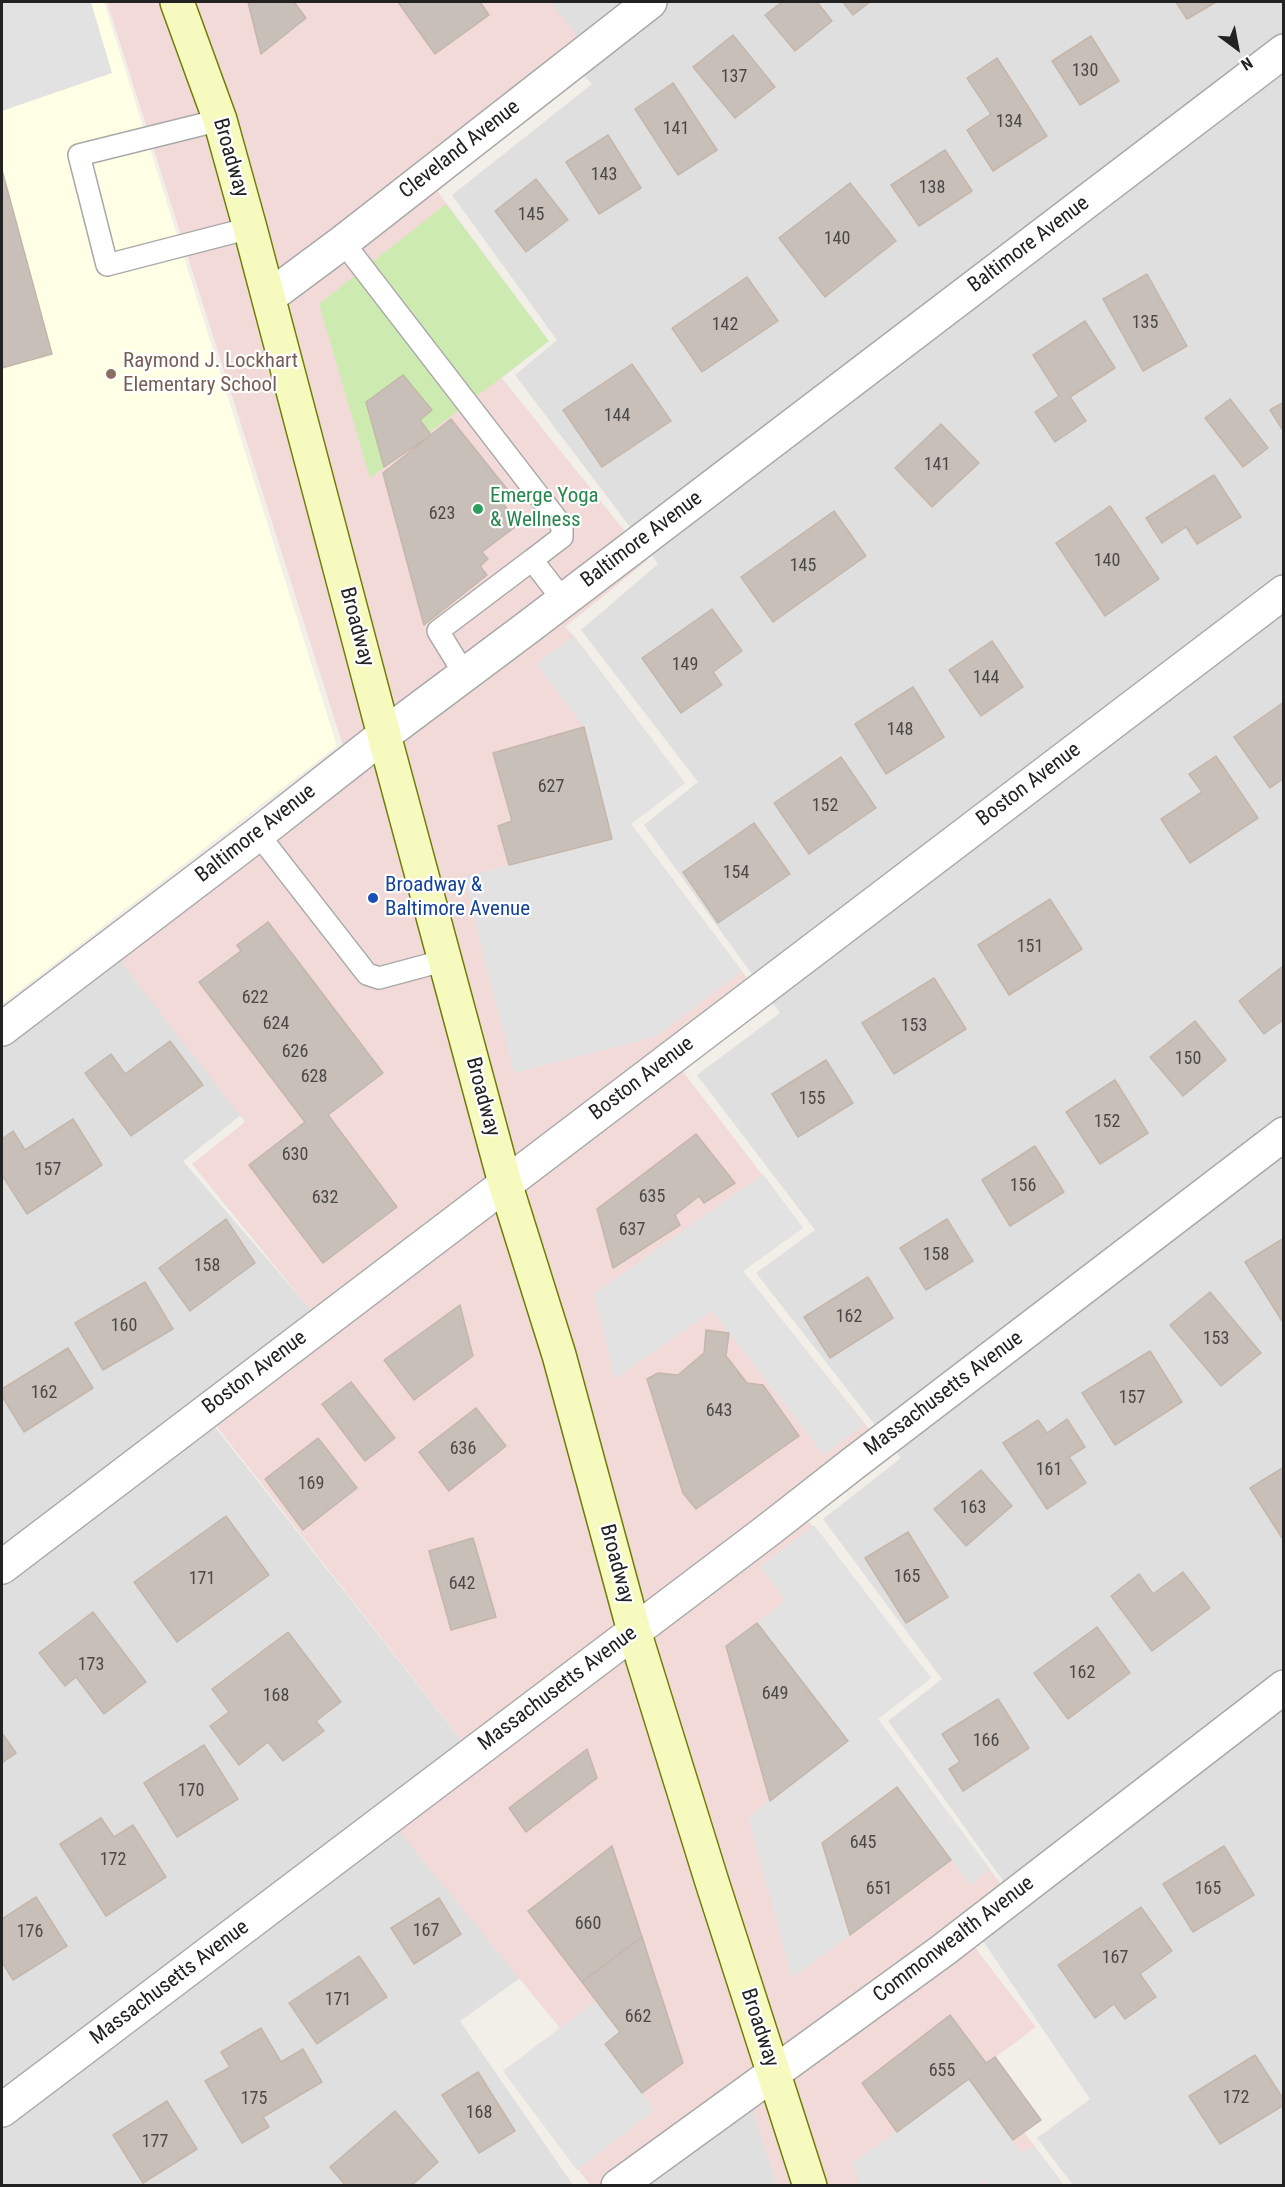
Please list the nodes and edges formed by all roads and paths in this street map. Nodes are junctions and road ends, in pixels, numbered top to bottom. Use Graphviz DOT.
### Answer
graph roads {
  1 [pos="177,2"];
  2 [pos="650,2"];
  3 [pos="1284,51"];
  4 [pos="220,120"];
  5 [pos="250,228"];
  6 [pos="343,242"];
  7 [pos="269,297"];
  8 [pos="532,560"];
  9 [pos="1284,592"];
  10 [pos="563,600"];
  11 [pos="465,675"];
  12 [pos="384,735"];
  13 [pos="258,834"];
  14 [pos="446,960"];
  15 [pos="2,1029"];
  16 [pos="1284,1134"];
  17 [pos="505,1183"];
  18 [pos="2,1568"];
  19 [pos="634,1631"];
  20 [pos="1284,1687"];
  21 [pos="774,2074"];
  22 [pos="2,2110"];
  23 [pos="618,2186"];
  24 [pos="810,2186"];
  1 -- 4 [label="main road, Broadway"];
  2 -- 6 [label="street, Cleveland Avenue"];
  3 -- 10 [label="street, Baltimore Avenue"];
  4 -- 5 [label="main road, Broadway"];
  4 -- 5 [label="lane"];
  5 -- 7 [label="main road, Broadway"];
  6 -- 7 [label="street, Cleveland Avenue"];
  6 -- 8 [label="lane"];
  7 -- 12 [label="main road, Broadway"];
  8 -- 10 [label="lane"];
  8 -- 11 [label="lane"];
  9 -- 17 [label="street, Boston Avenue"];
  10 -- 11 [label="street, Baltimore Avenue"];
  11 -- 12 [label="street, Baltimore Avenue"];
  12 -- 13 [label="street, Baltimore Avenue"];
  12 -- 14 [label="main road, Broadway"];
  13 -- 14 [label="lane"];
  13 -- 15 [label="street, Baltimore Avenue"];
  14 -- 17 [label="main road, Broadway"];
  16 -- 19 [label="street, Massachusetts Avenue"];
  17 -- 18 [label="street, Boston Avenue"];
  17 -- 19 [label="main road, Broadway"];
  19 -- 21 [label="main road, Broadway"];
  19 -- 22 [label="street, Massachusetts Avenue"];
  20 -- 21 [label="street, Commonwealth Avenue"];
  21 -- 23 [label="street, Commonwealth Avenue"];
  21 -- 24 [label="main road, Broadway"];
}
